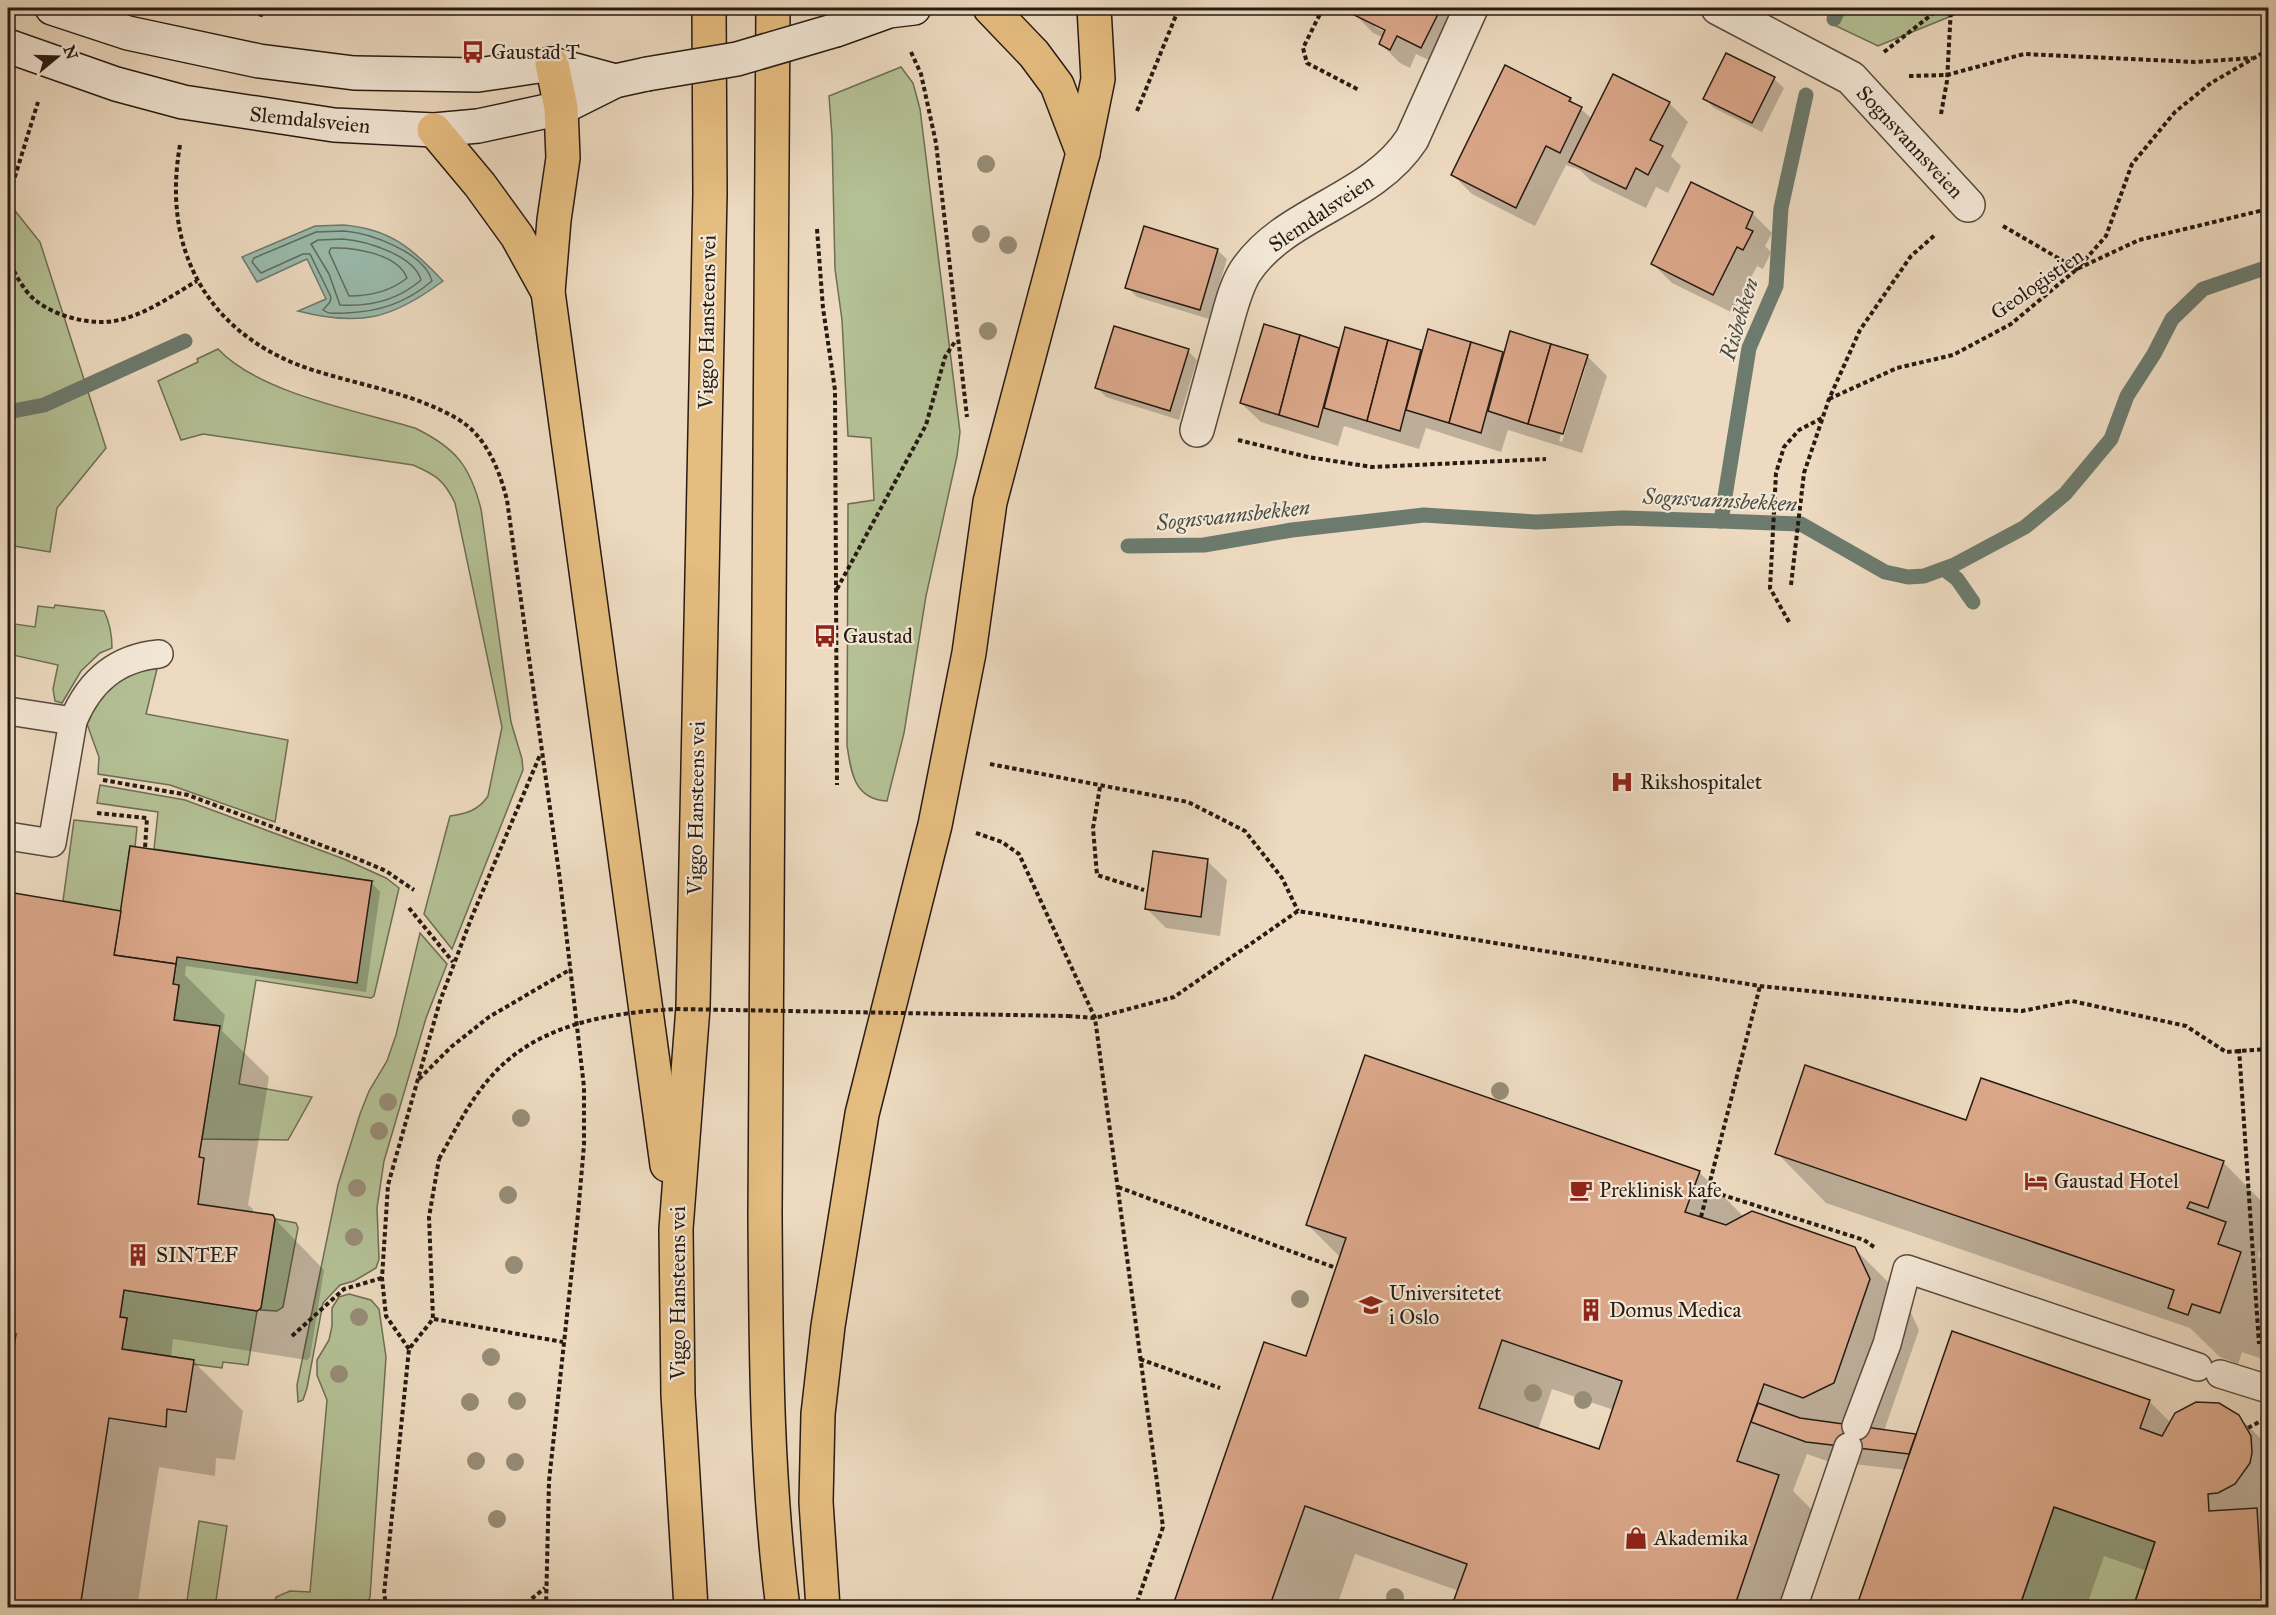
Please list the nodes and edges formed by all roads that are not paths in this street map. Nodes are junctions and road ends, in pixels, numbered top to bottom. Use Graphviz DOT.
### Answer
graph roads {
  1 [pos="52,8"];
  2 [pos="710,8"];
  3 [pos="773,8"];
  4 [pos="990,8"];
  5 [pos="1094,8"];
  6 [pos="1471,8"];
  7 [pos="1718,8"];
  8 [pos="899,9"];
  9 [pos="8,46"];
  10 [pos="552,64"];
  11 [pos="615,81"];
  12 [pos="561,108"];
  13 [pos="434,130"];
  14 [pos="1083,153"];
  15 [pos="1968,205"];
  16 [pos="548,292"];
  17 [pos="1197,430"];
  18 [pos="159,654"];
  19 [pos="8,711"];
  20 [pos="74,721"];
  21 [pos="8,836"];
  22 [pos="676,1229"];
  23 [pos="2265,1389"];
  24 [pos="691,1608"];
  25 [pos="783,1608"];
  26 [pos="823,1608"];
  27 [pos="1793,1608"];
  1 -- 10 [label="main road, Slemdalsveien"];
  2 -- 22 [label="highway, Viggo Hansteens vei"];
  3 -- 25 [label="highway"];
  4 -- 14 [label="highway"];
  5 -- 14 [label="highway"];
  6 -- 17 [label="main road, Slemdalsveien"];
  7 -- 15 [label="main road, Sognsvannsveien"];
  8 -- 11 [label="main road, Slemdalsveien, bridge"];
  9 -- 13 [label="main road, Slemdalsveien"];
  10 -- 11 [label="main road, Slemdalsveien"];
  10 -- 12 [label="highway"];
  11 -- 12 [label="main road, Slemdalsveien"];
  12 -- 13 [label="main road, Slemdalsveien"];
  12 -- 16 [label="highway"];
  13 -- 16 [label="highway"];
  14 -- 26 [label="highway"];
  16 -- 22 [label="highway"];
  18 -- 20 [label="lane"];
  19 -- 20 [label="lane"];
  20 -- 21 [label="lane"];
  22 -- 24 [label="highway, Viggo Hansteens vei"];
  23 -- 27 [label="lane"];
}
